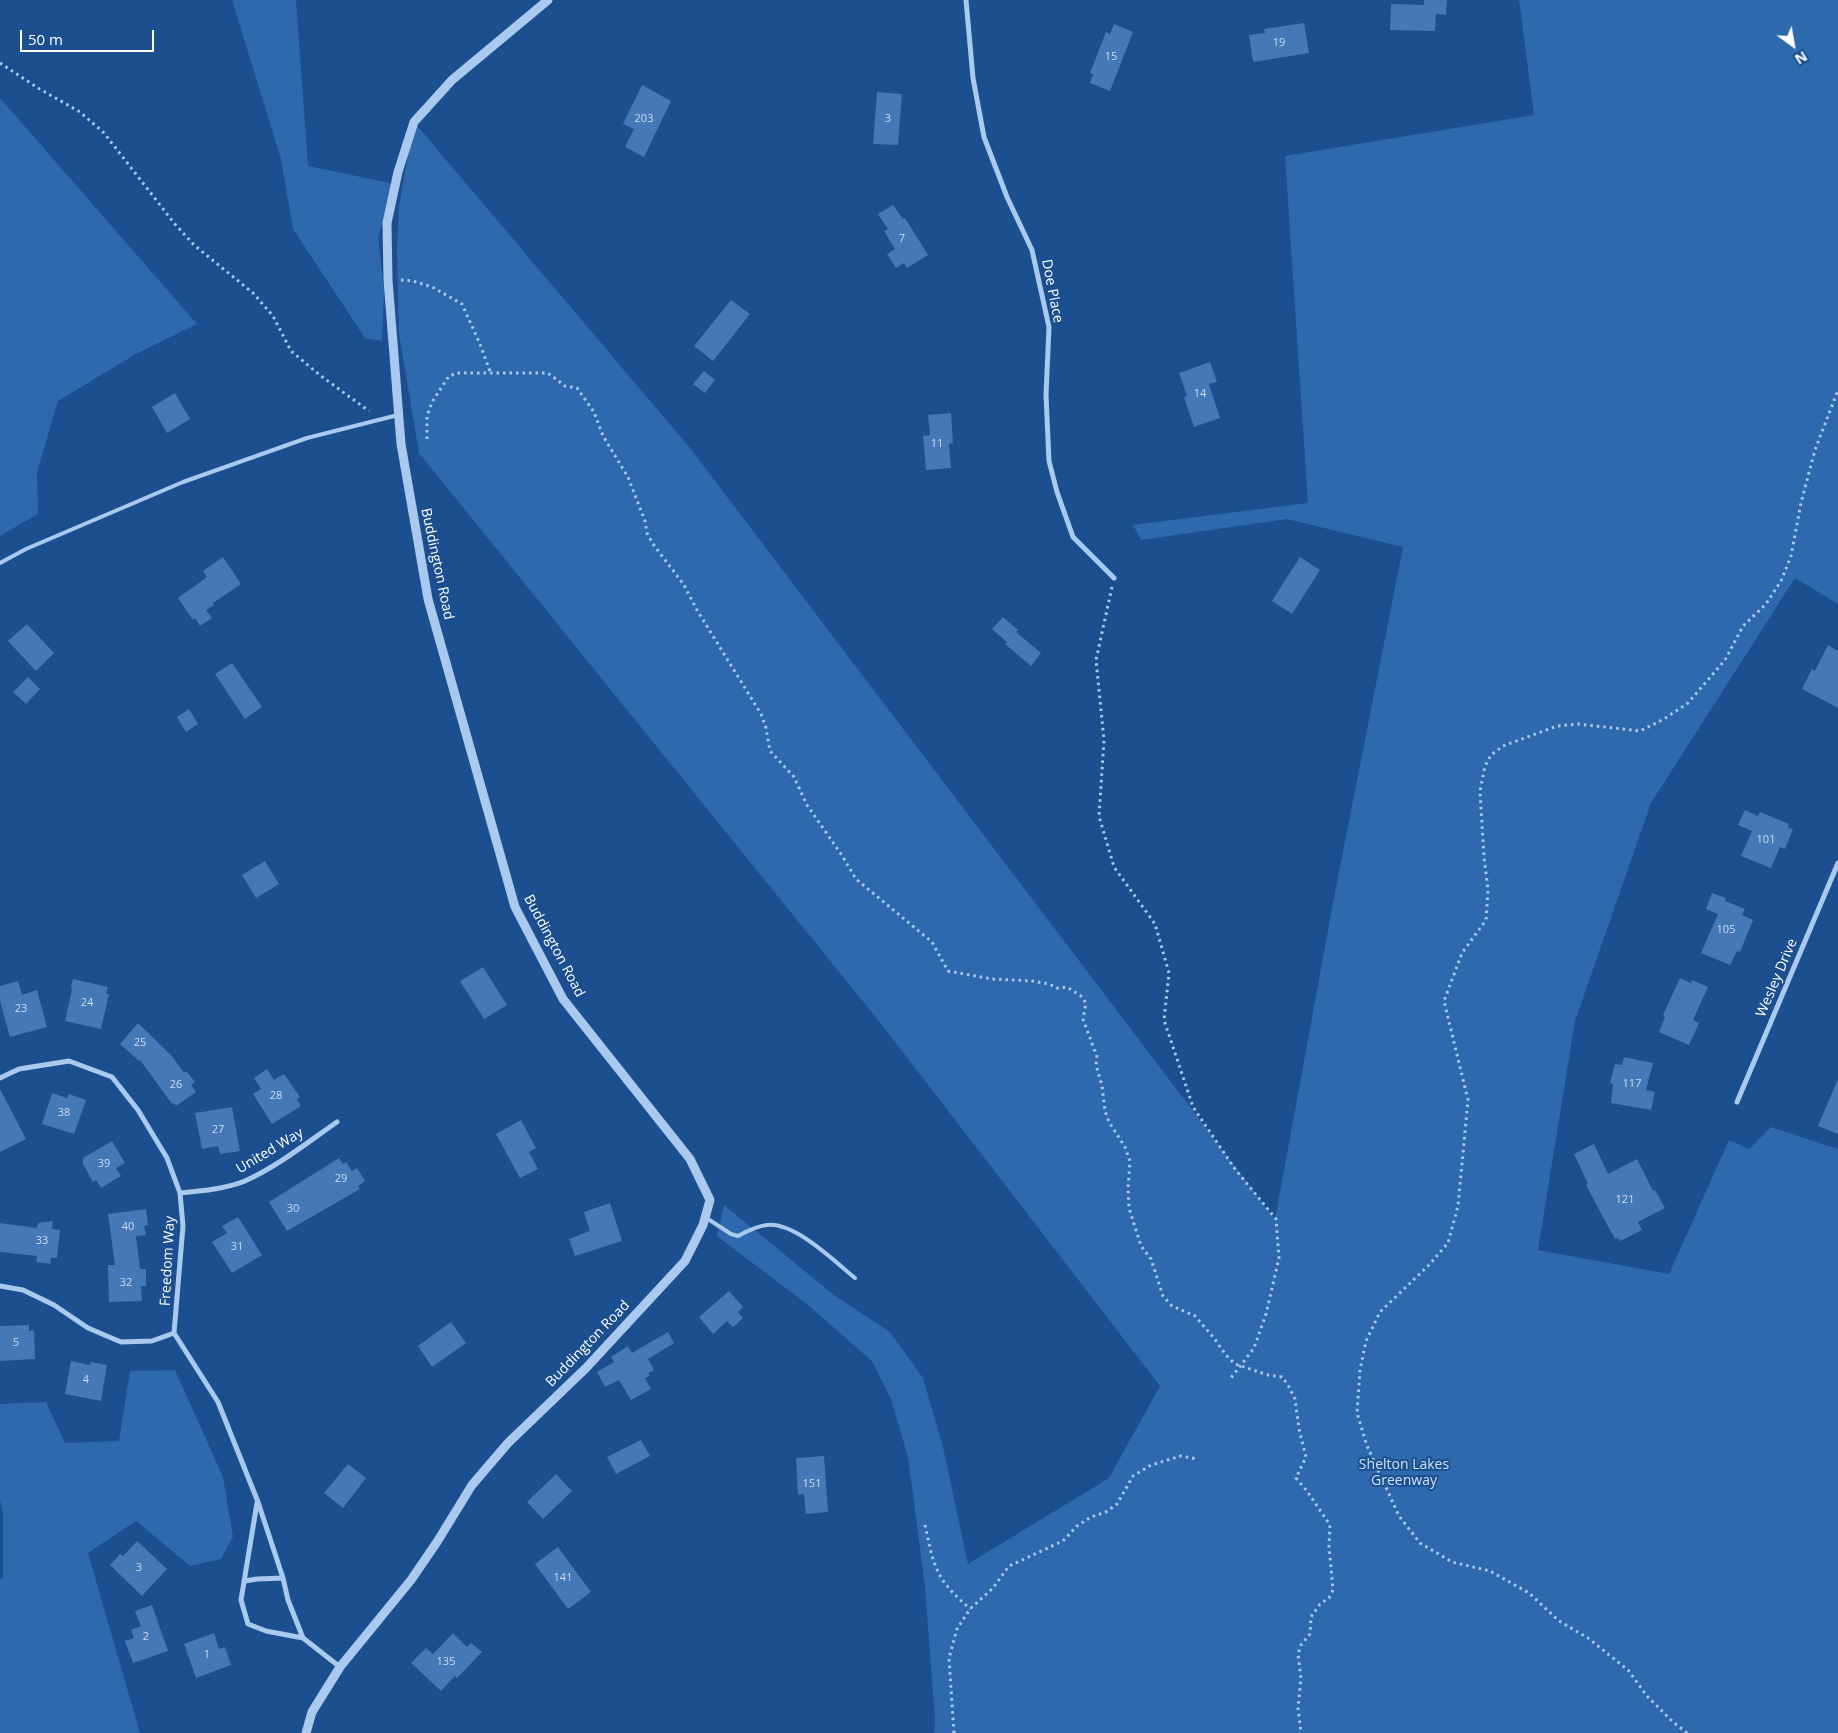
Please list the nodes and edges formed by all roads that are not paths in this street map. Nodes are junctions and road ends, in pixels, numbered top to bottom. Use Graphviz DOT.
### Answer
graph roads {
  1 [pos="548,0"];
  2 [pos="966,0"];
  3 [pos="398,415"];
  4 [pos="0,563"];
  5 [pos="1114,578"];
  6 [pos="1838,863"];
  7 [pos="0,1078"];
  8 [pos="1737,1102"];
  9 [pos="337,1122"];
  10 [pos="180,1193"];
  11 [pos="705,1217"];
  12 [pos="855,1278"];
  13 [pos="0,1286"];
  14 [pos="174,1333"];
  15 [pos="258,1502"];
  16 [pos="283,1578"];
  17 [pos="245,1581"];
  18 [pos="303,1638"];
  19 [pos="340,1667"];
  20 [pos="306,1733"];
  1 -- 3 [label="street, Buddington Road"];
  2 -- 5 [label="street, Doe Place"];
  3 -- 4 [label="lane"];
  3 -- 11 [label="street, Buddington Road"];
  6 -- 8 [label="street, Wesley Drive"];
  7 -- 10 [label="street, Freedom Way"];
  9 -- 10 [label="street, United Way"];
  10 -- 14 [label="street, Freedom Way"];
  11 -- 12 [label="lane"];
  11 -- 19 [label="street, Buddington Road"];
  13 -- 14 [label="street"];
  14 -- 15 [label="street"];
  15 -- 16 [label="street"];
  15 -- 17 [label="street"];
  16 -- 17 [label="street"];
  16 -- 18 [label="street"];
  17 -- 18 [label="street"];
  18 -- 19 [label="street"];
  19 -- 20 [label="street, Buddington Road"];
}
